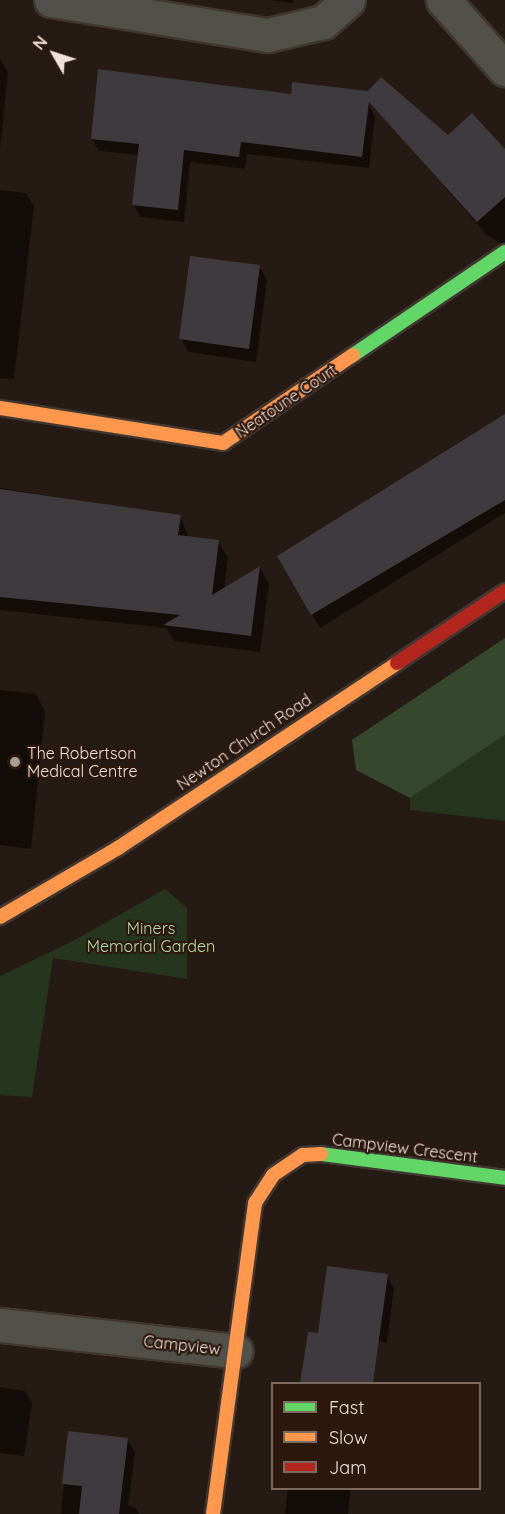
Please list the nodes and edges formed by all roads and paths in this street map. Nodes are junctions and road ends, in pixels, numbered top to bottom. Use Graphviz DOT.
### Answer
graph roads {
  1 [pos="51,0"];
  2 [pos="348,0"];
  3 [pos="443,0"];
  4 [pos="505,69"];
  5 [pos="505,252"];
  6 [pos="0,408"];
  7 [pos="505,591"];
  8 [pos="0,917"];
  9 [pos="505,1178"];
  10 [pos="0,1325"];
  11 [pos="236,1351"];
  12 [pos="213,1514"];
  1 -- 2 [label="street"];
  3 -- 4 [label="street"];
  5 -- 6 [label="street, Neatoune Court"];
  7 -- 8 [label="street, Newton Church Road"];
  9 -- 11 [label="street, Campview Crescent"];
  10 -- 11 [label="street, Campview"];
  11 -- 12 [label="street, Campview"];
}
